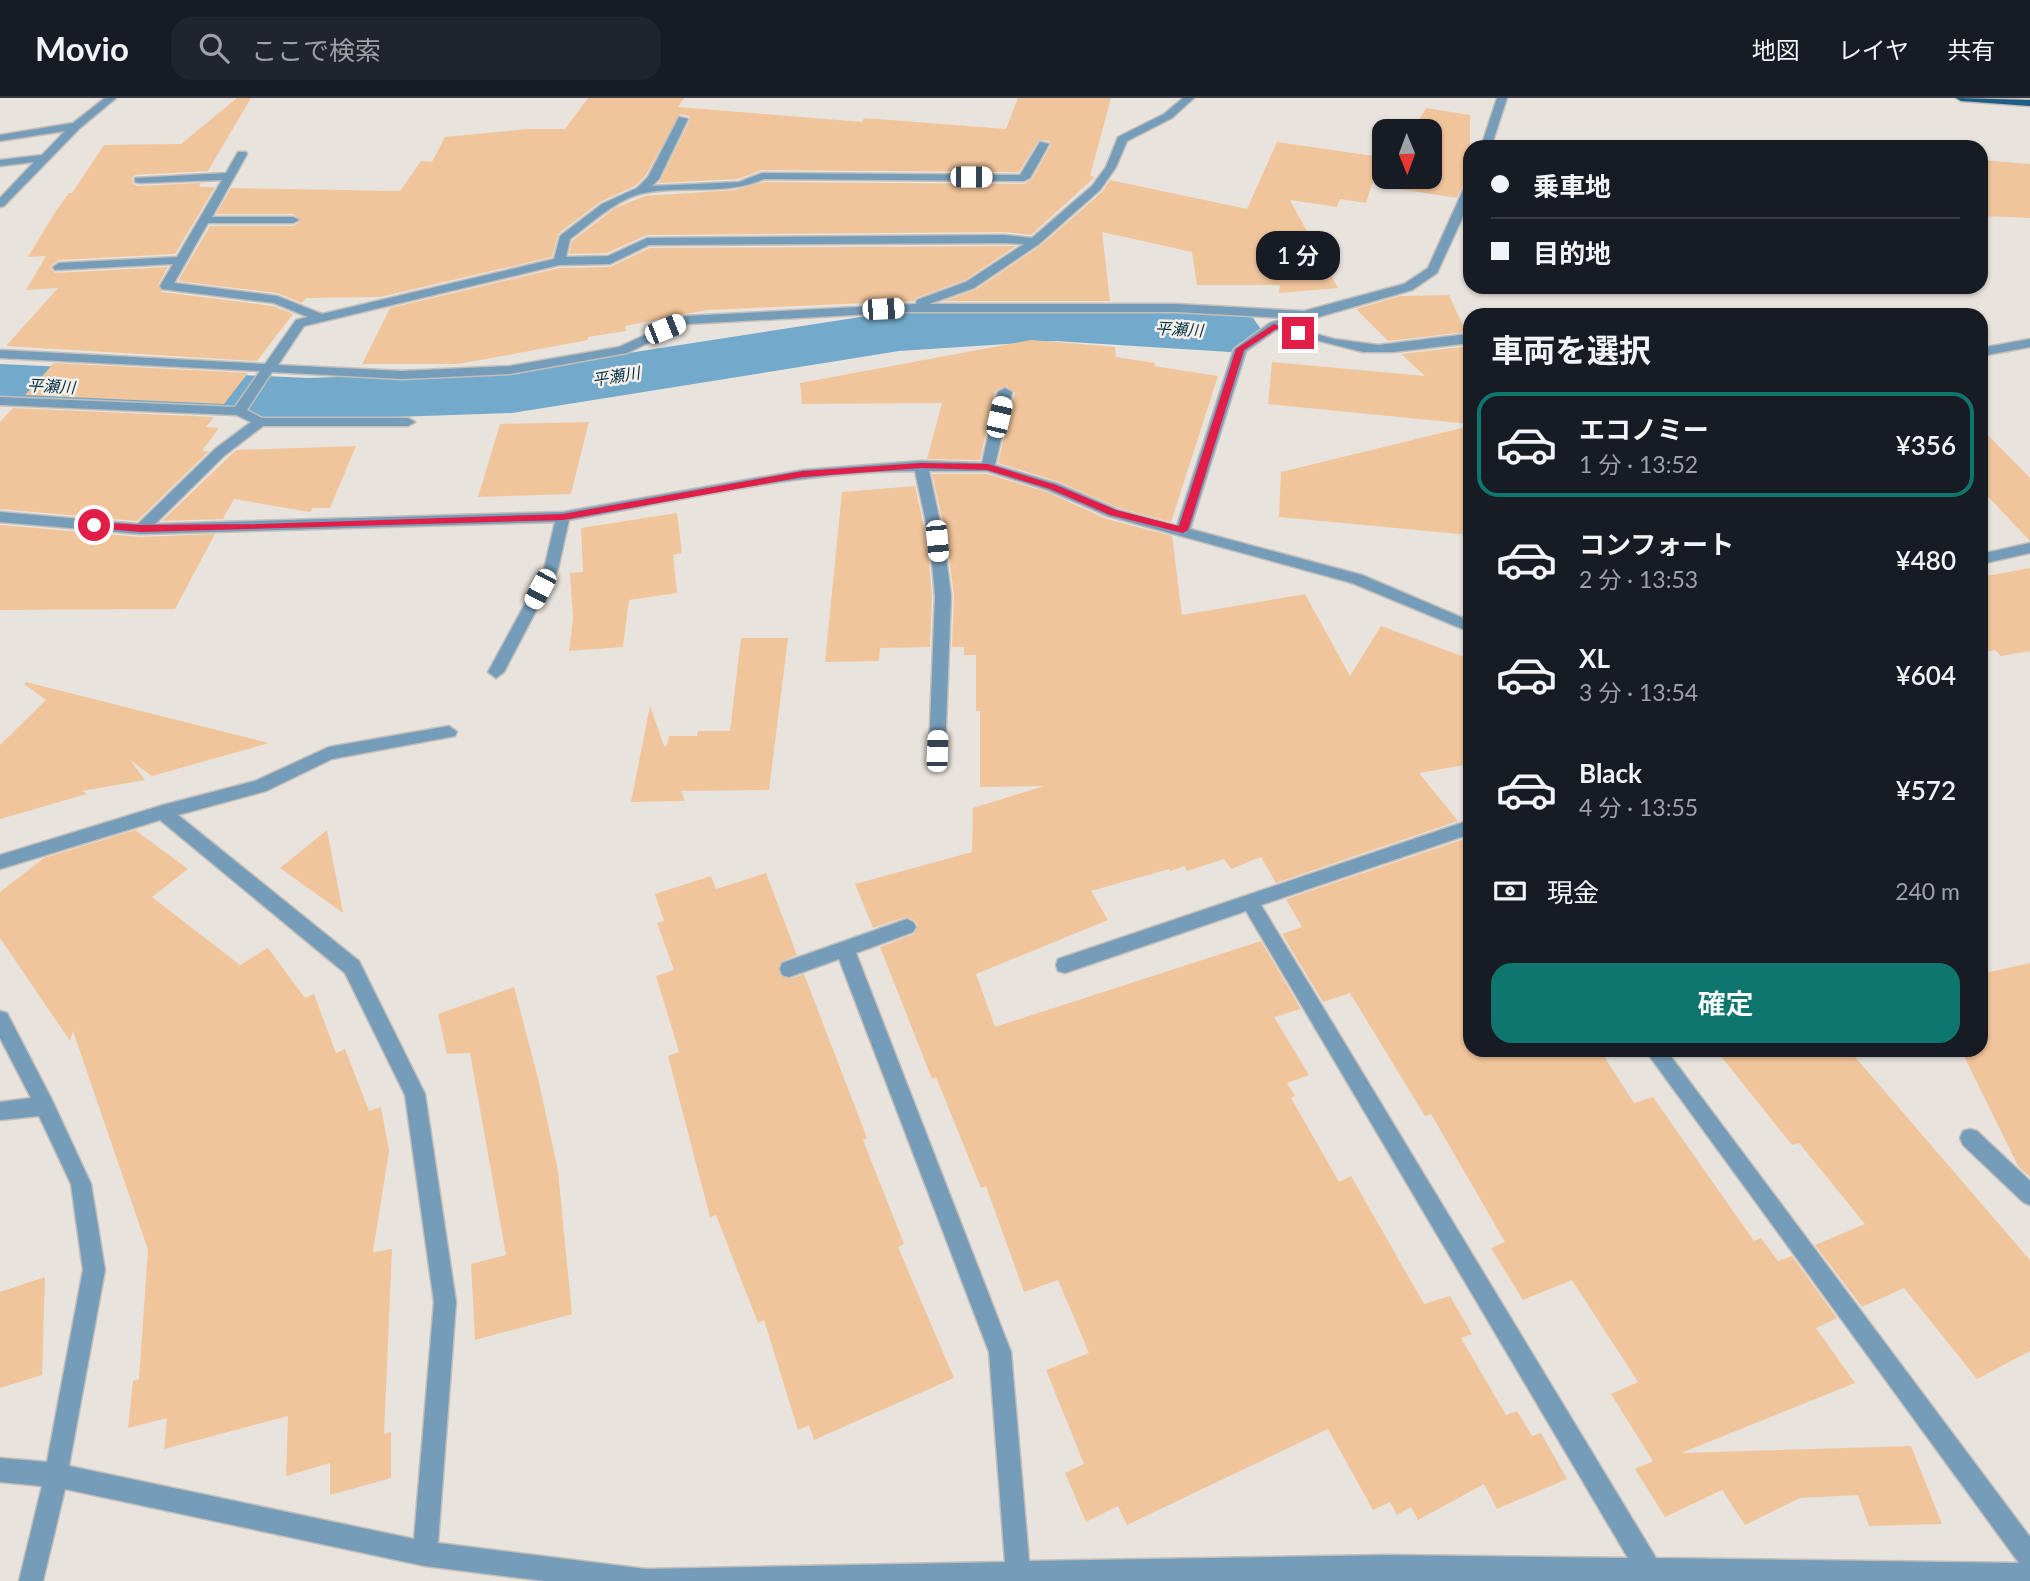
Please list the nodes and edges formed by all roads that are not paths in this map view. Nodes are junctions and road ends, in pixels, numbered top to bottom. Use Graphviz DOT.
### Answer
graph roads {
  1 [pos="111,98"];
  2 [pos="1189,98"];
  3 [pos="1502,98"];
  4 [pos="1961,98"];
  5 [pos="2030,103"];
  6 [pos="682,119"];
  7 [pos="76,126"];
  8 [pos="0,138"];
  9 [pos="1488,140"];
  10 [pos="1044,144"];
  11 [pos="242,154"];
  12 [pos="44,158"];
  13 [pos="0,163"];
  14 [pos="229,176"];
  15 [pos="139,180"];
  16 [pos="641,190"];
  17 [pos="0,204"];
  18 [pos="1463,204"];
  19 [pos="204,220"];
  20 [pos="293,220"];
  21 [pos="1035,242"];
  22 [pos="181,260"];
  23 [pos="559,261"];
  24 [pos="59,268"];
  25 [pos="908,308"];
  26 [pos="1304,315"];
  27 [pos="318,317"];
  28 [pos="1274,326"];
  29 [pos="1463,339"];
  30 [pos="2030,343"];
  31 [pos="1988,351"];
  32 [pos="0,354"];
  33 [pos="265,374"];
  34 [pos="1005,392"];
  35 [pos="0,401"];
  36 [pos="241,407"];
  37 [pos="260,422"];
  38 [pos="408,422"];
  39 [pos="921,465"];
  40 [pos="988,467"];
  41 [pos="0,517"];
  42 [pos="563,517"];
  43 [pos="141,528"];
  44 [pos="1183,530"];
  45 [pos="2030,548"];
  46 [pos="1988,557"];
  47 [pos="1463,624"];
  48 [pos="496,671"];
  49 [pos="449,732"];
  50 [pos="937,751"];
  51 [pos="163,812"];
  52 [pos="1463,829"];
  53 [pos="0,862"];
  54 [pos="1251,904"];
  55 [pos="908,926"];
  56 [pos="845,949"];
  57 [pos="1065,965"];
  58 [pos="789,970"];
  59 [pos="0,1019"];
  60 [pos="1660,1057"];
  61 [pos="45,1106"];
  62 [pos="0,1111"];
  63 [pos="1969,1138"];
  64 [pos="2030,1195"];
  65 [pos="0,1470"];
  66 [pos="56,1475"];
  67 [pos="425,1554"];
  68 [pos="2030,1557"];
  69 [pos="1648,1568"];
  70 [pos="1018,1574"];
  71 [pos="1390,1574"];
  72 [pos="2030,1575"];
  73 [pos="31,1581"];
  74 [pos="647,1581"];
  1 -- 7 [label="street"];
  2 -- 21 [label="street"];
  3 -- 9 [label="street"];
  4 -- 5 [label="main road"];
  6 -- 16 [label="street"];
  7 -- 8 [label="street"];
  7 -- 12 [label="street"];
  10 -- 16 [label="street"];
  11 -- 14 [label="street"];
  12 -- 13 [label="street"];
  12 -- 17 [label="street"];
  14 -- 15 [label="street"];
  14 -- 19 [label="street"];
  16 -- 23 [label="street"];
  18 -- 26 [label="street"];
  19 -- 20 [label="street"];
  19 -- 22 [label="street"];
  21 -- 23 [label="street"];
  21 -- 25 [label="street"];
  22 -- 24 [label="street"];
  22 -- 27 [label="street"];
  23 -- 27 [label="street"];
  25 -- 26 [label="street"];
  25 -- 33 [label="street"];
  26 -- 28 [label="street"];
  27 -- 33 [label="street"];
  28 -- 29 [label="street"];
  28 -- 44 [label="street"];
  30 -- 31 [label="street"];
  32 -- 33 [label="street"];
  33 -- 36 [label="street"];
  34 -- 40 [label="street"];
  35 -- 36 [label="street"];
  36 -- 37 [label="street"];
  37 -- 38 [label="street"];
  37 -- 43 [label="street"];
  39 -- 40 [label="street"];
  39 -- 42 [label="street"];
  39 -- 50 [label="street"];
  40 -- 44 [label="street"];
  41 -- 43 [label="street"];
  42 -- 43 [label="street"];
  42 -- 48 [label="street"];
  44 -- 47 [label="street"];
  45 -- 46 [label="street"];
  49 -- 51 [label="street"];
  51 -- 53 [label="street"];
  51 -- 67 [label="street"];
  52 -- 54 [label="street"];
  54 -- 57 [label="street"];
  54 -- 69 [label="street"];
  55 -- 56 [label="street"];
  56 -- 58 [label="street"];
  56 -- 70 [label="street"];
  59 -- 61 [label="street"];
  60 -- 68 [label="street"];
  61 -- 62 [label="street"];
  61 -- 66 [label="street"];
  63 -- 64 [label="street"];
  65 -- 66 [label="street"];
  66 -- 67 [label="street"];
  66 -- 73 [label="street"];
  67 -- 74 [label="street"];
  69 -- 71 [label="street"];
  69 -- 72 [label="street"];
  70 -- 71 [label="street"];
  70 -- 74 [label="street"];
}
